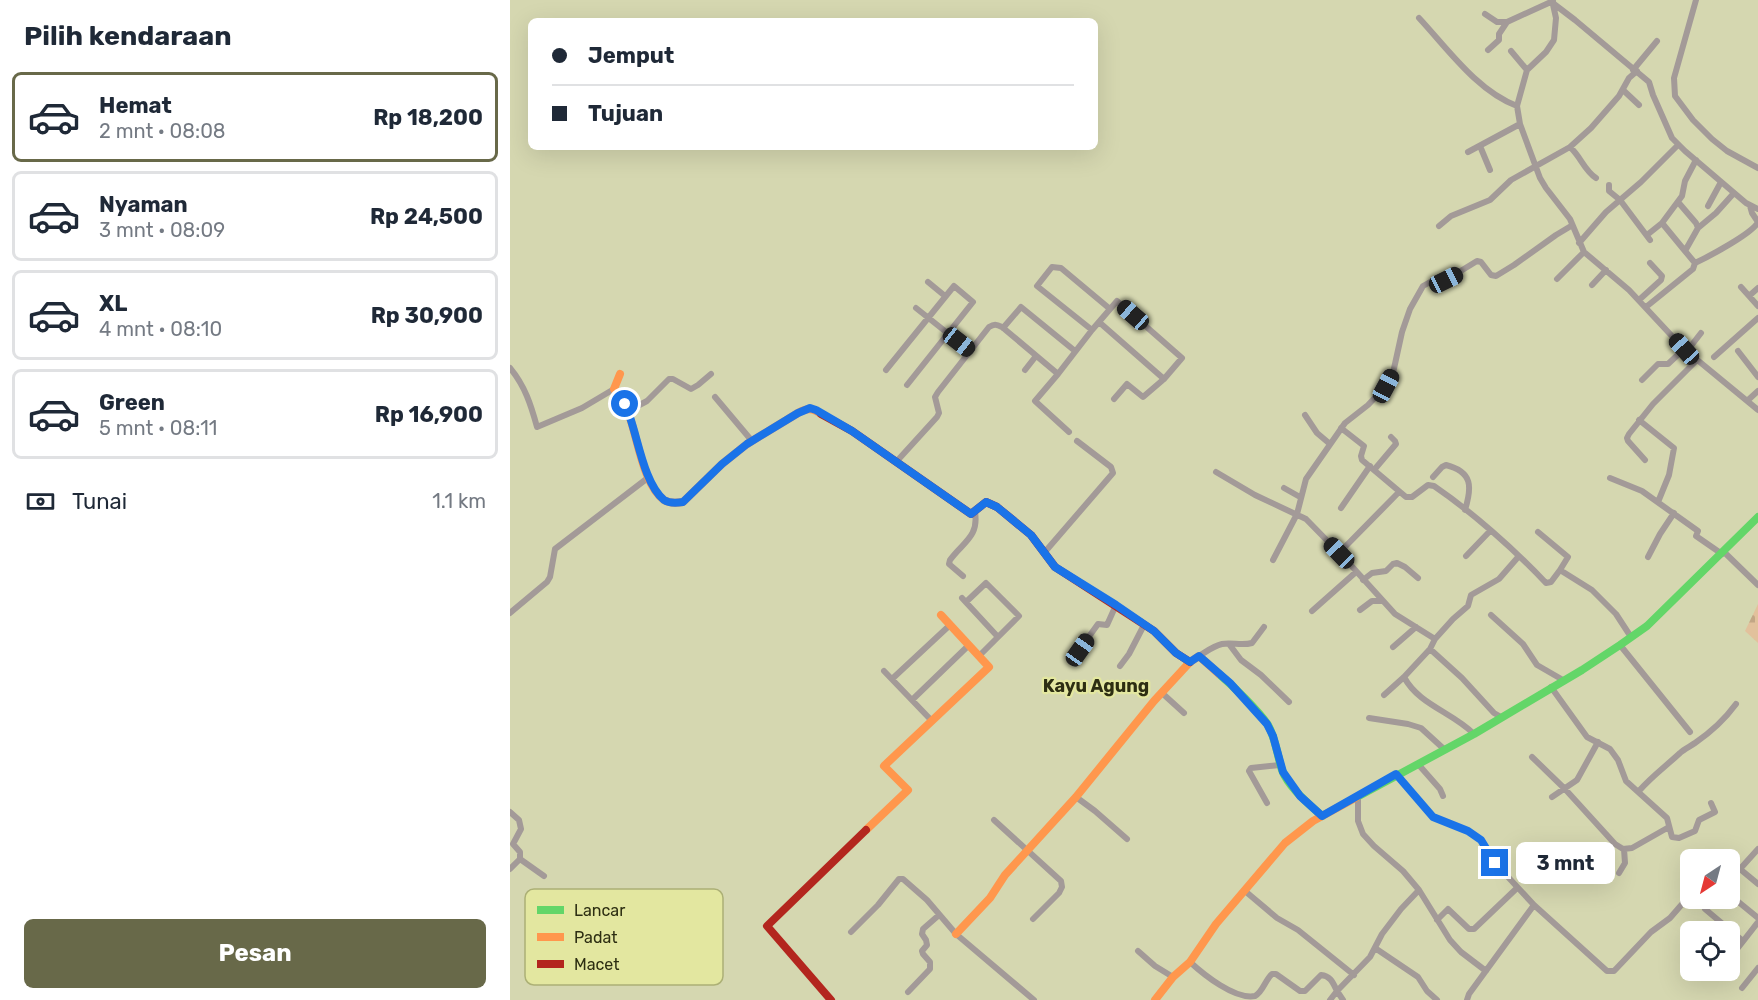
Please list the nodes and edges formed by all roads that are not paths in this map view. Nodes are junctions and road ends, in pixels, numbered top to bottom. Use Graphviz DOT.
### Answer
graph roads {
  1 [pos="1696,0"];
  2 [pos="1553,2"];
  3 [pos="1485,14"];
  4 [pos="1419,18"];
  5 [pos="1507,22"];
  6 [pos="1657,41"];
  7 [pos="1488,50"];
  8 [pos="1511,51"];
  9 [pos="1527,70"];
  10 [pos="1635,70"];
  11 [pos="1623,90"];
  12 [pos="1640,105"];
  13 [pos="1516,106"];
  14 [pos="1520,124"];
  15 [pos="1678,145"];
  16 [pos="1480,146"];
  17 [pos="1570,147"];
  18 [pos="1468,152"];
  19 [pos="1696,160"];
  20 [pos="1536,167"];
  21 [pos="1758,168"];
  22 [pos="1490,170"];
  23 [pos="1596,178"];
  24 [pos="1721,182"];
  25 [pos="1609,185"];
  26 [pos="1734,193"];
  27 [pos="1620,200"];
  28 [pos="1678,202"];
  29 [pos="1708,206"];
  30 [pos="1750,206"];
  31 [pos="1758,209"];
  32 [pos="1662,224"];
  33 [pos="1439,226"];
  34 [pos="1571,226"];
  35 [pos="1698,228"];
  36 [pos="1579,243"];
  37 [pos="1685,251"];
  38 [pos="1584,252"];
  39 [pos="1650,263"];
  40 [pos="1695,263"];
  41 [pos="1606,270"];
  42 [pos="1557,279"];
  43 [pos="928,282"];
  44 [pos="1592,285"];
  45 [pos="1741,287"];
  46 [pos="1758,288"];
  47 [pos="945,296"];
  48 [pos="1749,296"];
  49 [pos="1639,300"];
  50 [pos="1758,306"];
  51 [pos="1646,307"];
  52 [pos="916,308"];
  53 [pos="1110,309"];
  54 [pos="928,317"];
  55 [pos="1758,318"];
  56 [pos="1099,322"];
  57 [pos="1003,328"];
  58 [pos="1092,330"];
  59 [pos="948,333"];
  60 [pos="1701,333"];
  61 [pos="1685,350"];
  62 [pos="970,351"];
  63 [pos="1075,351"];
  64 [pos="1738,351"];
  65 [pos="1036,356"];
  66 [pos="1714,357"];
  67 [pos="1697,360"];
  68 [pos="510,368"];
  69 [pos="886,370"];
  70 [pos="1025,370"];
  71 [pos="620,374"];
  72 [pos="711,374"];
  73 [pos="1058,374"];
  74 [pos="1757,374"];
  75 [pos="1164,379"];
  76 [pos="1642,380"];
  77 [pos="907,385"];
  78 [pos="614,389"];
  79 [pos="1758,391"];
  80 [pos="715,397"];
  81 [pos="1114,399"];
  82 [pos="1747,401"];
  83 [pos="1758,410"];
  84 [pos="628,411"];
  85 [pos="1305,415"];
  86 [pos="1640,420"];
  87 [pos="1341,428"];
  88 [pos="1069,432"];
  89 [pos="1391,437"];
  90 [pos="752,441"];
  91 [pos="1077,441"];
  92 [pos="1330,444"];
  93 [pos="1646,460"];
  94 [pos="897,461"];
  95 [pos="1372,468"];
  96 [pos="1216,472"];
  97 [pos="649,477"];
  98 [pos="1433,477"];
  99 [pos="1610,478"];
  100 [pos="1284,488"];
  101 [pos="1399,492"];
  102 [pos="1300,497"];
  103 [pos="1658,502"];
  104 [pos="1341,508"];
  105 [pos="1465,510"];
  106 [pos="975,512"];
  107 [pos="1674,513"];
  108 [pos="1297,514"];
  109 [pos="1758,516"];
  110 [pos="1490,531"];
  111 [pos="1538,532"];
  112 [pos="1044,553"];
  113 [pos="1339,553"];
  114 [pos="1723,553"];
  115 [pos="1466,556"];
  116 [pos="1519,556"];
  117 [pos="1648,557"];
  118 [pos="1273,560"];
  119 [pos="1560,570"];
  120 [pos="1356,572"];
  121 [pos="963,576"];
  122 [pos="1418,578"];
  123 [pos="1363,580"];
  124 [pos="1758,585"];
  125 [pos="1383,602"];
  126 [pos="1116,605"];
  127 [pos="1360,610"];
  128 [pos="1312,611"];
  129 [pos="510,613"];
  130 [pos="941,615"];
  131 [pos="1491,615"];
  132 [pos="950,625"];
  133 [pos="1144,625"];
  134 [pos="1264,627"];
  135 [pos="1416,627"];
  136 [pos="998,637"];
  137 [pos="1631,637"];
  138 [pos="1435,639"];
  139 [pos="969,645"];
  140 [pos="1229,645"];
  141 [pos="1620,645"];
  142 [pos="1393,647"];
  143 [pos="1430,649"];
  144 [pos="1080,650"];
  145 [pos="979,656"];
  146 [pos="1199,656"];
  147 [pos="1190,662"];
  148 [pos="1120,666"];
  149 [pos="884,671"];
  150 [pos="1404,677"];
  151 [pos="892,680"];
  152 [pos="1563,680"];
  153 [pos="1551,687"];
  154 [pos="1162,693"];
  155 [pos="1383,695"];
  156 [pos="912,700"];
  157 [pos="1289,702"];
  158 [pos="1736,704"];
  159 [pos="1184,713"];
  160 [pos="1501,717"];
  161 [pos="1369,718"];
  162 [pos="932,721"];
  163 [pos="1690,732"];
  164 [pos="1474,734"];
  165 [pos="1599,742"];
  166 [pos="1445,750"];
  167 [pos="1532,757"];
  168 [pos="1418,764"];
  169 [pos="1280,765"];
  170 [pos="1396,774"];
  171 [pos="1565,789"];
  172 [pos="1639,791"];
  173 [pos="1076,796"];
  174 [pos="1443,796"];
  175 [pos="1358,797"];
  176 [pos="1552,797"];
  177 [pos="1267,803"];
  178 [pos="1711,803"];
  179 [pos="510,812"];
  180 [pos="1322,816"];
  181 [pos="994,820"];
  182 [pos="1669,827"];
  183 [pos="1127,839"];
  184 [pos="1624,849"];
  185 [pos="1758,849"];
  186 [pos="1027,850"];
  187 [pos="520,859"];
  188 [pos="510,869"];
  189 [pos="1619,873"];
  190 [pos="544,876"];
  191 [pos="1758,884"];
  192 [pos="1517,888"];
  193 [pos="1419,890"];
  194 [pos="1245,891"];
  195 [pos="1740,904"];
  196 [pos="1534,905"];
  197 [pos="1680,906"];
  198 [pos="1704,909"];
  199 [pos="939,915"];
  200 [pos="1033,919"];
  201 [pos="1437,920"];
  202 [pos="1758,920"];
  203 [pos="851,933"];
  204 [pos="956,934"];
  205 [pos="1743,941"];
  206 [pos="1740,945"];
  207 [pos="1375,948"];
  208 [pos="1138,951"];
  209 [pos="1190,962"];
  210 [pos="1758,968"];
  211 [pos="1486,971"];
  212 [pos="1354,975"];
  213 [pos="1173,977"];
  214 [pos="1742,988"];
  215 [pos="1337,991"];
  216 [pos="908,992"];
  217 [pos="831,1000"];
  218 [pos="1034,1000"];
  219 [pos="1155,1000"];
  220 [pos="1330,1000"];
  221 [pos="1343,1000"];
  222 [pos="1437,1000"];
  223 [pos="1467,1000"];
  1 -- 21 [label="street"];
  2 -- 5 [label="street"];
  2 -- 9 [label="street"];
  2 -- 10 [label="street"];
  3 -- 5 [label="street"];
  4 -- 13 [label="street"];
  5 -- 7 [label="street"];
  6 -- 10 [label="street"];
  8 -- 9 [label="street"];
  9 -- 13 [label="street"];
  10 -- 11 [label="street"];
  10 -- 15 [label="street"];
  11 -- 12 [label="street"];
  11 -- 17 [label="street"];
  13 -- 14 [label="street"];
  14 -- 16 [label="street"];
  14 -- 20 [label="street"];
  15 -- 19 [label="street"];
  15 -- 27 [label="street"];
  16 -- 18 [label="street"];
  16 -- 22 [label="street"];
  17 -- 20 [label="street"];
  17 -- 23 [label="street"];
  19 -- 24 [label="street"];
  19 -- 28 [label="street"];
  20 -- 33 [label="street"];
  20 -- 34 [label="street"];
  24 -- 26 [label="street"];
  24 -- 29 [label="street"];
  25 -- 27 [label="street"];
  26 -- 30 [label="street"];
  26 -- 35 [label="street"];
  27 -- 32 [label="street"];
  27 -- 36 [label="street"];
  28 -- 32 [label="street"];
  28 -- 35 [label="street"];
  30 -- 31 [label="street"];
  30 -- 40 [label="street"];
  32 -- 37 [label="street"];
  34 -- 36 [label="street"];
  34 -- 87 [label="street"];
  35 -- 37 [label="street"];
  36 -- 38 [label="street"];
  37 -- 40 [label="street"];
  38 -- 41 [label="street"];
  38 -- 42 [label="street"];
  39 -- 49 [label="street"];
  40 -- 51 [label="street"];
  41 -- 44 [label="street"];
  41 -- 49 [label="street"];
  43 -- 47 [label="street"];
  45 -- 48 [label="street"];
  46 -- 48 [label="street"];
  47 -- 54 [label="street"];
  47 -- 59 [label="street"];
  48 -- 50 [label="street"];
  49 -- 51 [label="street"];
  51 -- 61 [label="street"];
  52 -- 54 [label="street"];
  53 -- 56 [label="street"];
  53 -- 58 [label="street"];
  53 -- 75 [label="street"];
  54 -- 59 [label="street"];
  54 -- 69 [label="street"];
  55 -- 66 [label="street"];
  56 -- 58 [label="street"];
  56 -- 75 [label="street"];
  57 -- 62 [label="street"];
  57 -- 63 [label="street"];
  57 -- 65 [label="street"];
  58 -- 63 [label="street"];
  59 -- 62 [label="street"];
  59 -- 77 [label="street"];
  60 -- 61 [label="street"];
  61 -- 67 [label="street"];
  61 -- 76 [label="street"];
  62 -- 94 [label="street"];
  63 -- 73 [label="street"];
  64 -- 74 [label="street"];
  65 -- 70 [label="street"];
  65 -- 73 [label="street"];
  67 -- 82 [label="street"];
  67 -- 86 [label="street"];
  68 -- 78 [label="street"];
  71 -- 78 [label="street"];
  72 -- 84 [label="street"];
  73 -- 88 [label="street"];
  75 -- 81 [label="street"];
  78 -- 84 [label="street"];
  79 -- 82 [label="street"];
  80 -- 90 [label="street"];
  82 -- 83 [label="street"];
  84 -- 97 [label="street"];
  85 -- 92 [label="street"];
  86 -- 93 [label="street"];
  86 -- 103 [label="street"];
  87 -- 92 [label="street"];
  87 -- 95 [label="street"];
  89 -- 95 [label="street"];
  90 -- 94 [label="street"];
  90 -- 97 [label="street"];
  91 -- 112 [label="street"];
  92 -- 102 [label="street"];
  94 -- 106 [label="street"];
  95 -- 101 [label="street"];
  95 -- 104 [label="street"];
  96 -- 108 [label="street"];
  97 -- 129 [label="street"];
  98 -- 105 [label="street"];
  99 -- 103 [label="street"];
  100 -- 102 [label="street"];
  101 -- 105 [label="street"];
  101 -- 113 [label="street"];
  102 -- 108 [label="street"];
  103 -- 107 [label="street"];
  105 -- 110 [label="street"];
  106 -- 112 [label="street"];
  106 -- 121 [label="street"];
  107 -- 114 [label="street"];
  107 -- 117 [label="street"];
  108 -- 113 [label="street"];
  108 -- 118 [label="street"];
  109 -- 114 [label="street"];
  110 -- 115 [label="street"];
  110 -- 116 [label="street"];
  111 -- 119 [label="street"];
  112 -- 126 [label="street"];
  113 -- 120 [label="street"];
  114 -- 124 [label="street"];
  114 -- 137 [label="street"];
  116 -- 119 [label="street"];
  116 -- 138 [label="street"];
  119 -- 137 [label="street"];
  120 -- 123 [label="street"];
  120 -- 128 [label="street"];
  122 -- 123 [label="street"];
  123 -- 125 [label="street"];
  125 -- 127 [label="street"];
  125 -- 135 [label="street"];
  126 -- 133 [label="street"];
  126 -- 144 [label="street"];
  130 -- 132 [label="street"];
  131 -- 152 [label="street"];
  132 -- 139 [label="street"];
  132 -- 151 [label="street"];
  133 -- 147 [label="street"];
  133 -- 148 [label="street"];
  134 -- 140 [label="street"];
  135 -- 138 [label="street"];
  135 -- 142 [label="street"];
  136 -- 136 [label="street"];
  136 -- 145 [label="street"];
  137 -- 141 [label="street"];
  138 -- 143 [label="street"];
  139 -- 145 [label="street"];
  139 -- 156 [label="street"];
  140 -- 146 [label="street"];
  140 -- 157 [label="street"];
  141 -- 152 [label="street"];
  141 -- 163 [label="street"];
  143 -- 150 [label="street"];
  143 -- 160 [label="street"];
  145 -- 162 [label="street"];
  146 -- 147 [label="street"];
  146 -- 169 [label="street"];
  147 -- 154 [label="street"];
  149 -- 151 [label="street"];
  150 -- 155 [label="street"];
  150 -- 164 [label="street"];
  151 -- 156 [label="street"];
  152 -- 153 [label="street"];
  153 -- 160 [label="street"];
  153 -- 165 [label="street"];
  154 -- 159 [label="street"];
  154 -- 173 [label="street"];
  156 -- 162 [label="street"];
  158 -- 172 [label="street"];
  160 -- 164 [label="street"];
  161 -- 166 [label="street"];
  162 -- 217 [label="street"];
  164 -- 166 [label="street"];
  165 -- 171 [label="street"];
  165 -- 172 [label="street"];
  166 -- 168 [label="street"];
  167 -- 171 [label="street"];
  168 -- 170 [label="street"];
  168 -- 174 [label="street"];
  169 -- 177 [label="street"];
  169 -- 180 [label="street"];
  170 -- 175 [label="street"];
  170 -- 192 [label="street"];
  171 -- 176 [label="street"];
  171 -- 184 [label="street"];
  172 -- 182 [label="street"];
  173 -- 183 [label="street"];
  173 -- 186 [label="street"];
  175 -- 180 [label="street"];
  175 -- 193 [label="street"];
  178 -- 182 [label="street"];
  179 -- 187 [label="street"];
  180 -- 194 [label="street"];
  181 -- 186 [label="street"];
  182 -- 184 [label="street"];
  184 -- 189 [label="street"];
  185 -- 191 [label="street"];
  186 -- 200 [label="street"];
  186 -- 204 [label="street"];
  187 -- 188 [label="street"];
  187 -- 190 [label="street"];
  192 -- 196 [label="street"];
  192 -- 201 [label="street"];
  193 -- 201 [label="street"];
  193 -- 207 [label="street"];
  194 -- 209 [label="street"];
  194 -- 212 [label="street"];
  195 -- 202 [label="street"];
  196 -- 197 [label="street"];
  196 -- 211 [label="street"];
  198 -- 205 [label="street"];
  199 -- 203 [label="street"];
  199 -- 204 [label="street"];
  199 -- 216 [label="street"];
  201 -- 211 [label="street"];
  202 -- 205 [label="street"];
  204 -- 218 [label="street"];
  205 -- 206 [label="street"];
  207 -- 212 [label="street"];
  207 -- 222 [label="street"];
  208 -- 213 [label="street"];
  209 -- 213 [label="street"];
  209 -- 215 [label="street"];
  210 -- 214 [label="street"];
  211 -- 223 [label="street"];
  212 -- 215 [label="street"];
  213 -- 219 [label="street"];
  215 -- 220 [label="street"];
  215 -- 221 [label="street"];
}
